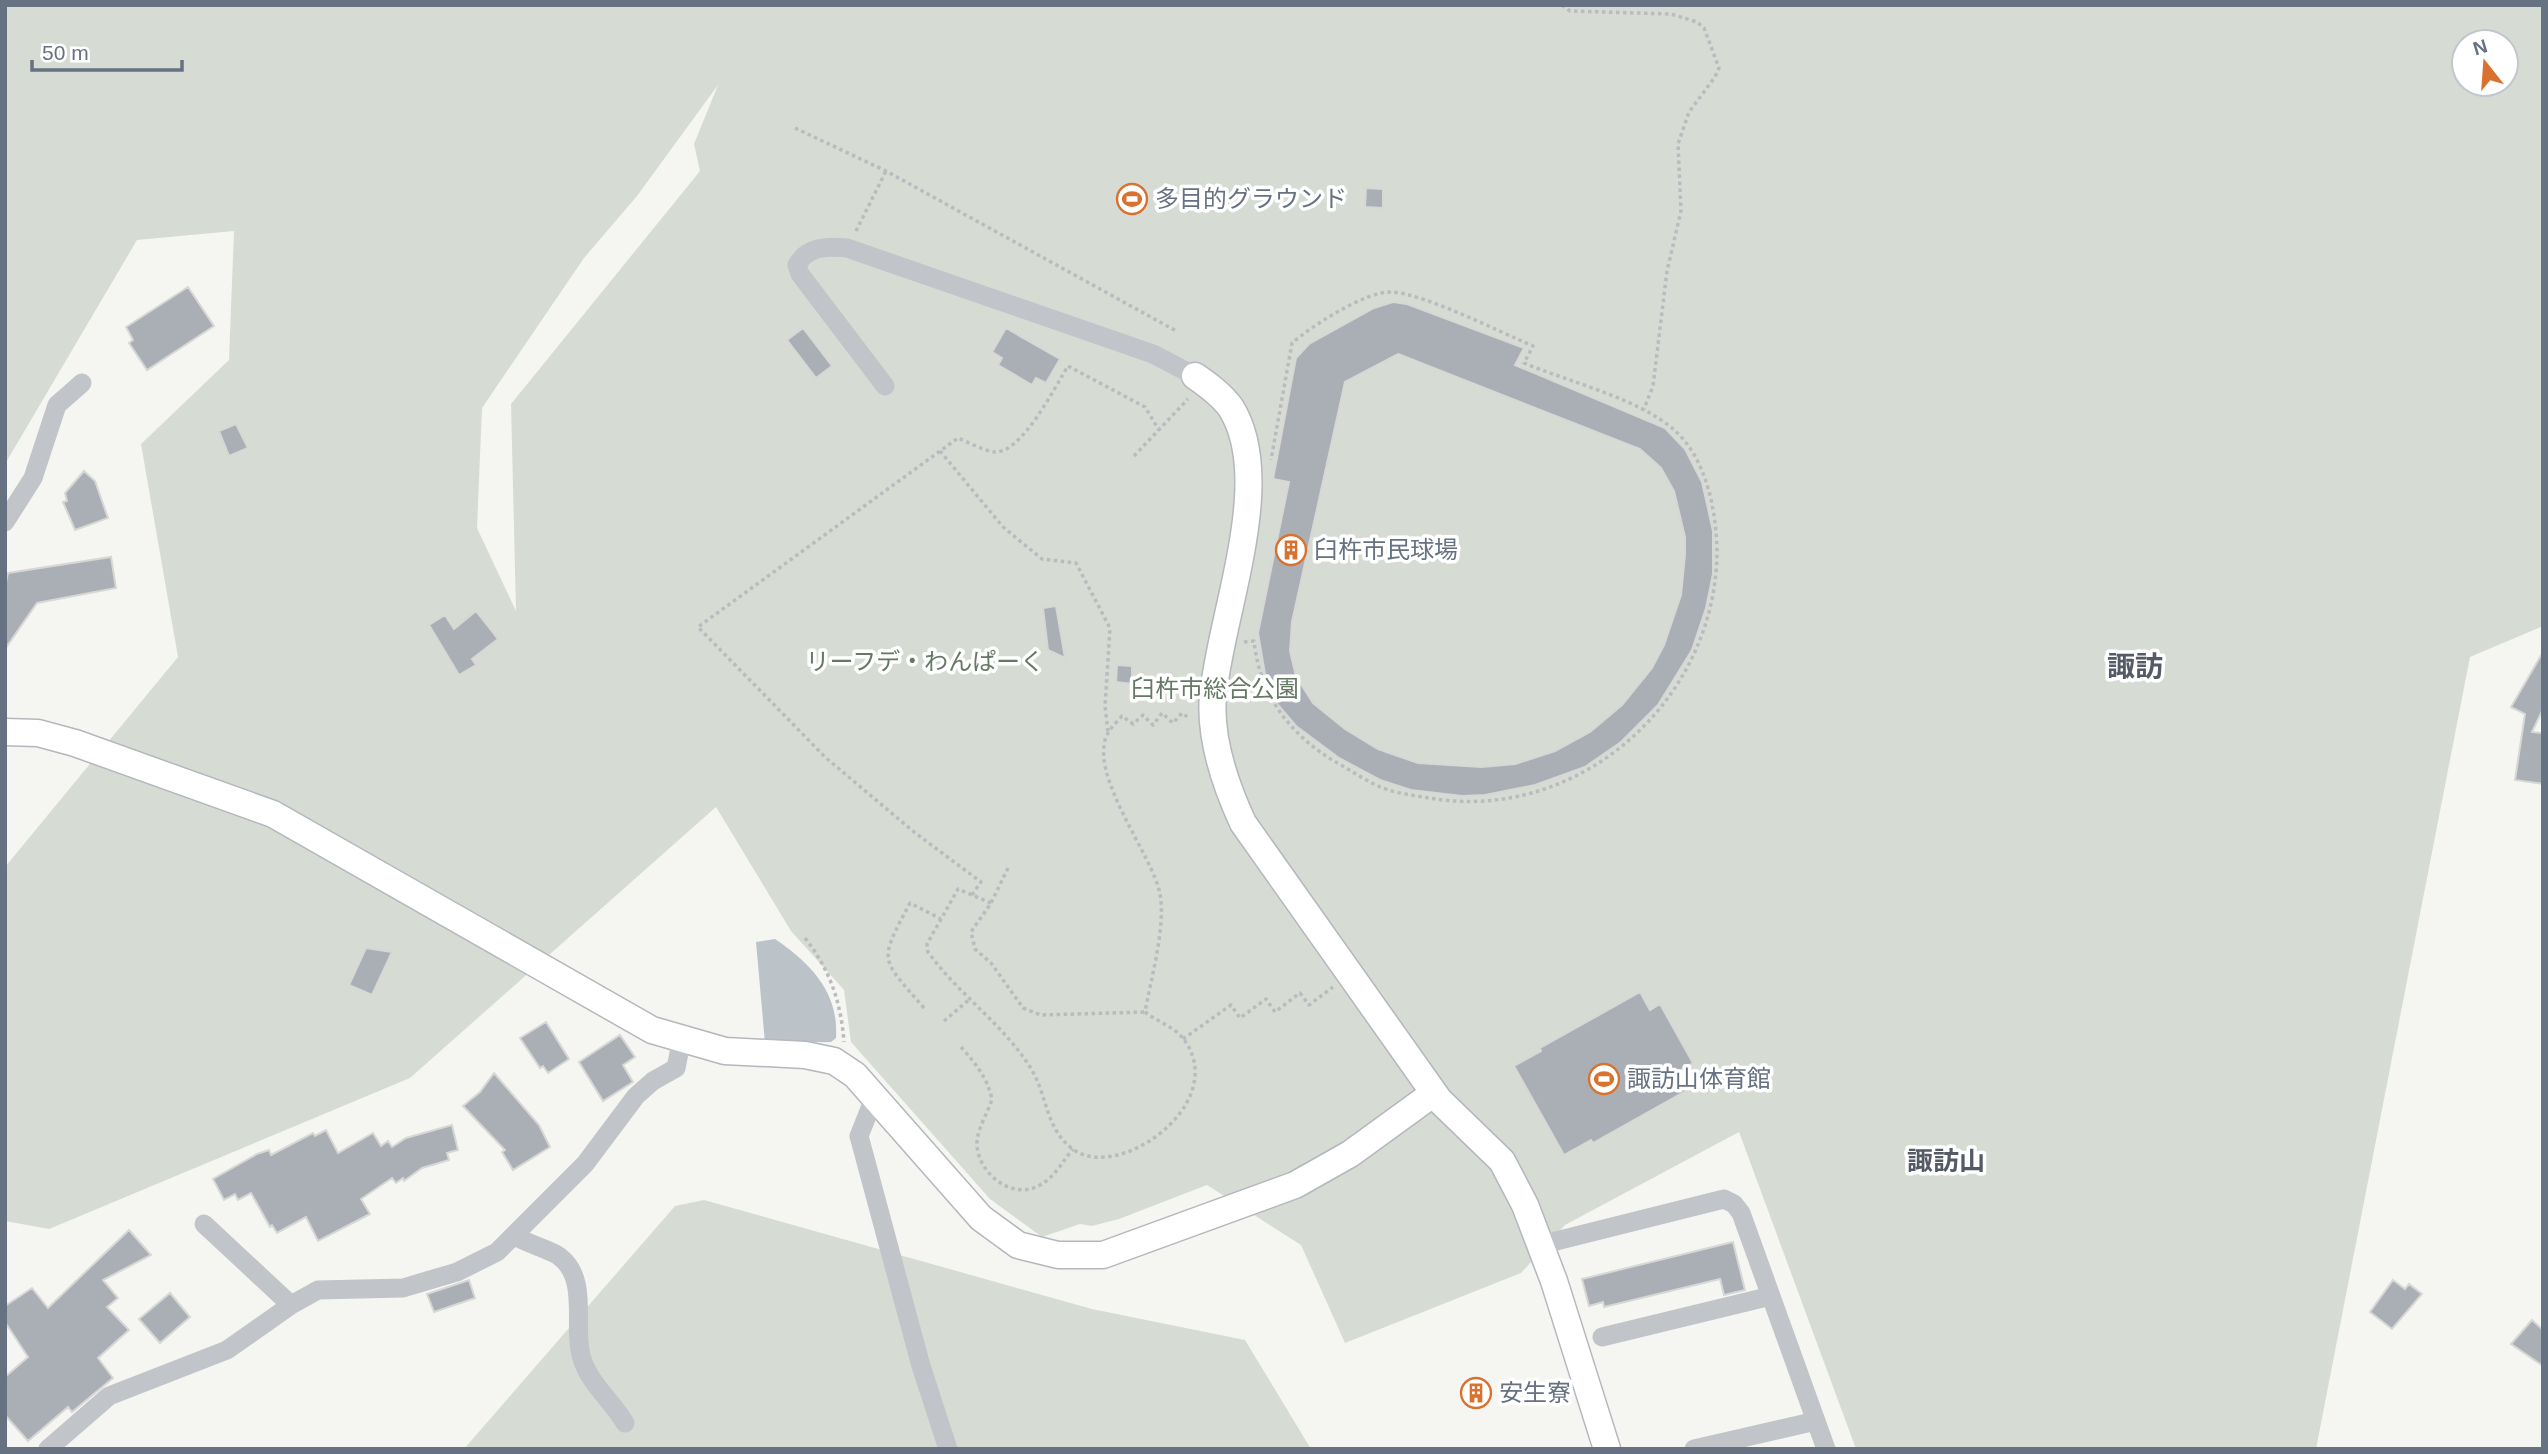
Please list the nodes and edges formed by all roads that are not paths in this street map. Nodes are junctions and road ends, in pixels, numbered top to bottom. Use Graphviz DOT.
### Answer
graph roads {
  1 [pos="1200,380"];
  2 [pos="82,383"];
  3 [pos="886,386"];
  4 [pos="5,522"];
  5 [pos="5,732"];
  6 [pos="682,1038"];
  7 [pos="1434,1093"];
  8 [pos="875,1096"];
  9 [pos="204,1224"];
  10 [pos="516,1237"];
  11 [pos="1540,1245"];
  12 [pos="1771,1296"];
  13 [pos="291,1305"];
  14 [pos="1602,1337"];
  15 [pos="1816,1421"];
  16 [pos="625,1423"];
  17 [pos="48,1449"];
  18 [pos="948,1449"];
  19 [pos="1607,1449"];
  20 [pos="1694,1449"];
  21 [pos="1826,1449"];
  1 -- 3 [label="street"];
  1 -- 7 [label="street"];
  2 -- 4 [label="street"];
  5 -- 6 [label="street"];
  6 -- 8 [label="street"];
  6 -- 10 [label="street"];
  7 -- 8 [label="street"];
  7 -- 11 [label="street"];
  8 -- 18 [label="street"];
  9 -- 13 [label="street"];
  10 -- 13 [label="street"];
  10 -- 16 [label="street"];
  11 -- 12 [label="street"];
  11 -- 19 [label="street"];
  12 -- 14 [label="street"];
  12 -- 15 [label="street"];
  13 -- 17 [label="street"];
  15 -- 20 [label="street"];
  15 -- 21 [label="street"];
}
